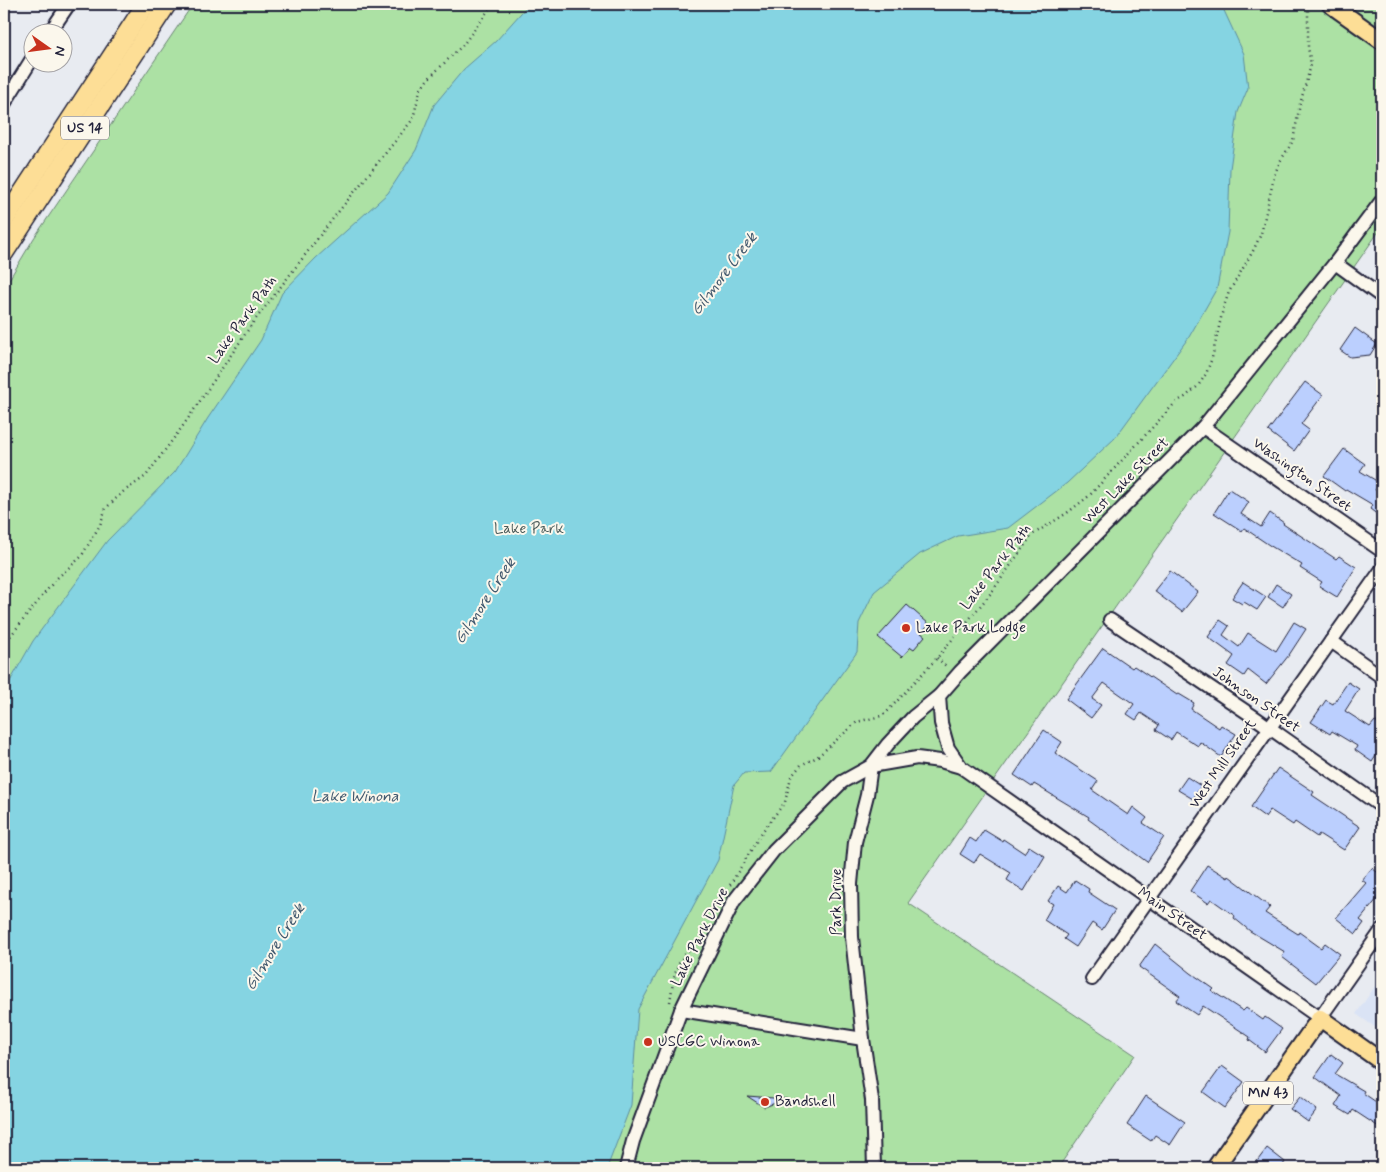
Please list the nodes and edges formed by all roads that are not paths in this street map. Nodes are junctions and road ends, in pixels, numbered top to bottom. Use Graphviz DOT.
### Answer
graph roads {
  1 [pos="69,4"];
  2 [pos="146,4"];
  3 [pos="167,4"];
  4 [pos="1330,4"];
  5 [pos="57,22"];
  6 [pos="1382,41"];
  7 [pos="24,72"];
  8 [pos="4,104"];
  9 [pos="1382,200"];
  10 [pos="4,221"];
  11 [pos="4,254"];
  12 [pos="1335,264"];
  13 [pos="1382,297"];
  14 [pos="1203,427"];
  15 [pos="1382,551"];
  16 [pos="1382,569"];
  17 [pos="1110,620"];
  18 [pos="1331,641"];
  19 [pos="1382,678"];
  20 [pos="939,696"];
  21 [pos="1268,728"];
  22 [pos="871,766"];
  23 [pos="961,768"];
  24 [pos="1382,807"];
  25 [pos="1148,898"];
  26 [pos="1382,930"];
  27 [pos="1092,979"];
  28 [pos="675,1010"];
  29 [pos="1320,1018"];
  30 [pos="862,1039"];
  31 [pos="1382,1062"];
  32 [pos="626,1168"];
  33 [pos="874,1168"];
  34 [pos="1215,1168"];
  1 -- 5 [label="street"];
  2 -- 10 [label="highway, US 14"];
  3 -- 11 [label="highway, US 14"];
  4 -- 6 [label="main road"];
  7 -- 8 [label="street"];
  9 -- 12 [label="street, West Lake Street"];
  12 -- 13 [label="street"];
  12 -- 14 [label="street, West Lake Street"];
  14 -- 15 [label="street, Washington Street"];
  14 -- 20 [label="street, West Lake Street"];
  16 -- 18 [label="street, West Mill Street"];
  17 -- 21 [label="street, Johnson Street"];
  18 -- 19 [label="street"];
  18 -- 21 [label="street, West Mill Street"];
  20 -- 22 [label="street, West Lake Street"];
  20 -- 23 [label="street, Main Street"];
  21 -- 24 [label="street, Johnson Street"];
  21 -- 25 [label="street, West Mill Street"];
  22 -- 23 [label="street, Main Street"];
  22 -- 28 [label="street, Lake Park Drive"];
  22 -- 30 [label="street, Park Drive"];
  23 -- 25 [label="street, Main Street"];
  25 -- 27 [label="street, West Mill Street"];
  25 -- 29 [label="street, Main Street"];
  26 -- 29 [label="street"];
  28 -- 30 [label="street"];
  28 -- 32 [label="street, Lake Park Drive"];
  29 -- 31 [label="main road, Main Street"];
  29 -- 34 [label="main road, MN 43"];
  30 -- 33 [label="street, Park Drive"];
}
